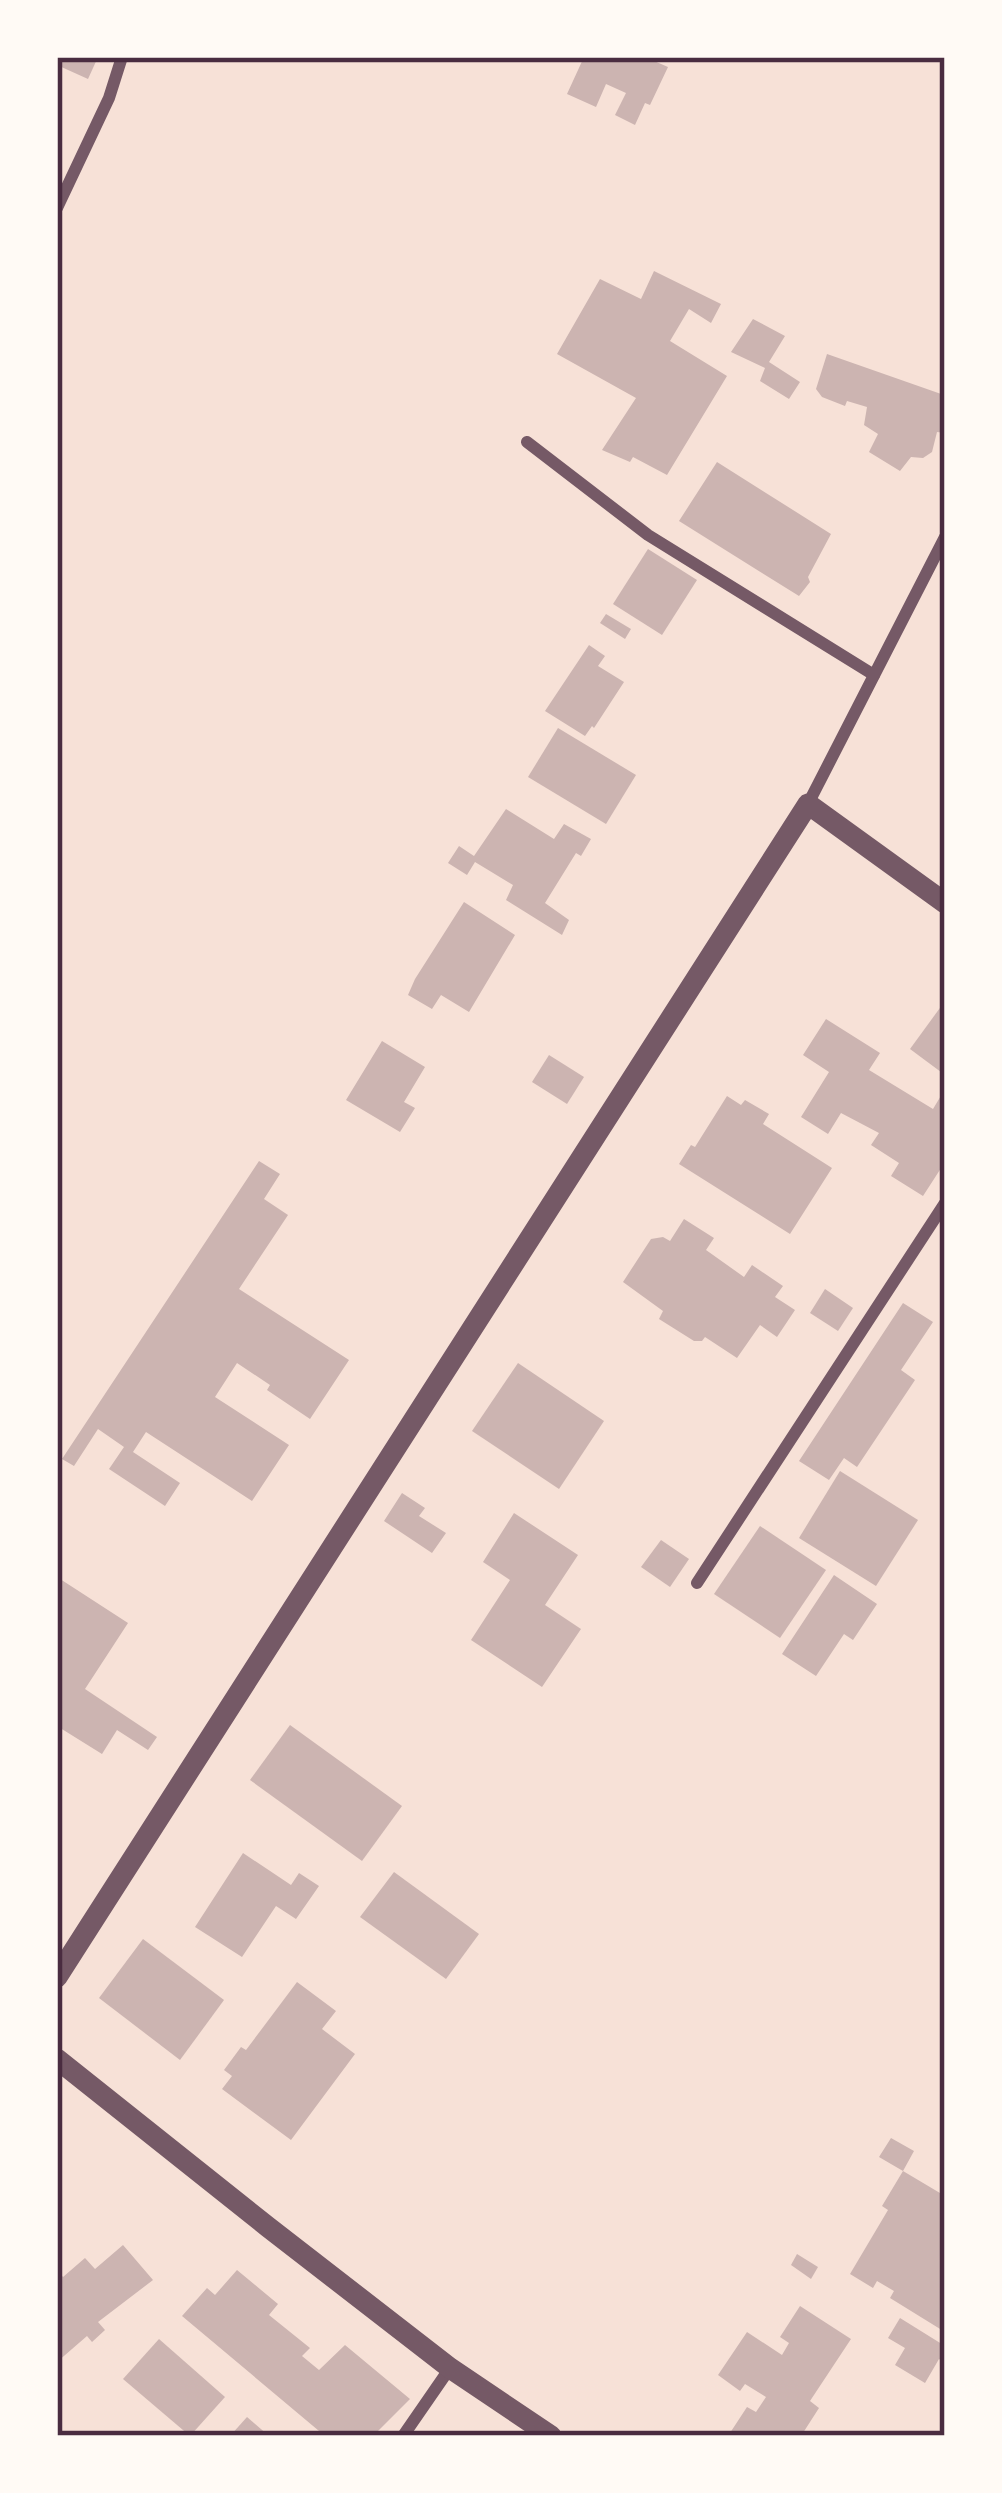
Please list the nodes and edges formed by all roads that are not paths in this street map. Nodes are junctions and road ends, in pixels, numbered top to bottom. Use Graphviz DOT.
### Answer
graph roads {
  1 [pos="122,57"];
  2 [pos="57,208"];
  3 [pos="526,442"];
  4 [pos="945,538"];
  5 [pos="874,675"];
  6 [pos="808,804"];
  7 [pos="945,904"];
  8 [pos="945,1203"];
  9 [pos="697,1583"];
  10 [pos="57,1977"];
  11 [pos="57,2059"];
  12 [pos="450,2368"];
  13 [pos="527,2429"];
  14 [pos="403,2436"];
  15 [pos="551,2436"];
  1 -- 2 [label="street"];
  3 -- 5 [label="street"];
  4 -- 5 [label="street"];
  5 -- 6 [label="street"];
  6 -- 7 [label="street"];
  6 -- 10 [label="street"];
  8 -- 9 [label="street"];
  11 -- 12 [label="street"];
  12 -- 13 [label="street"];
  12 -- 14 [label="street"];
  13 -- 15 [label="street"];
}
